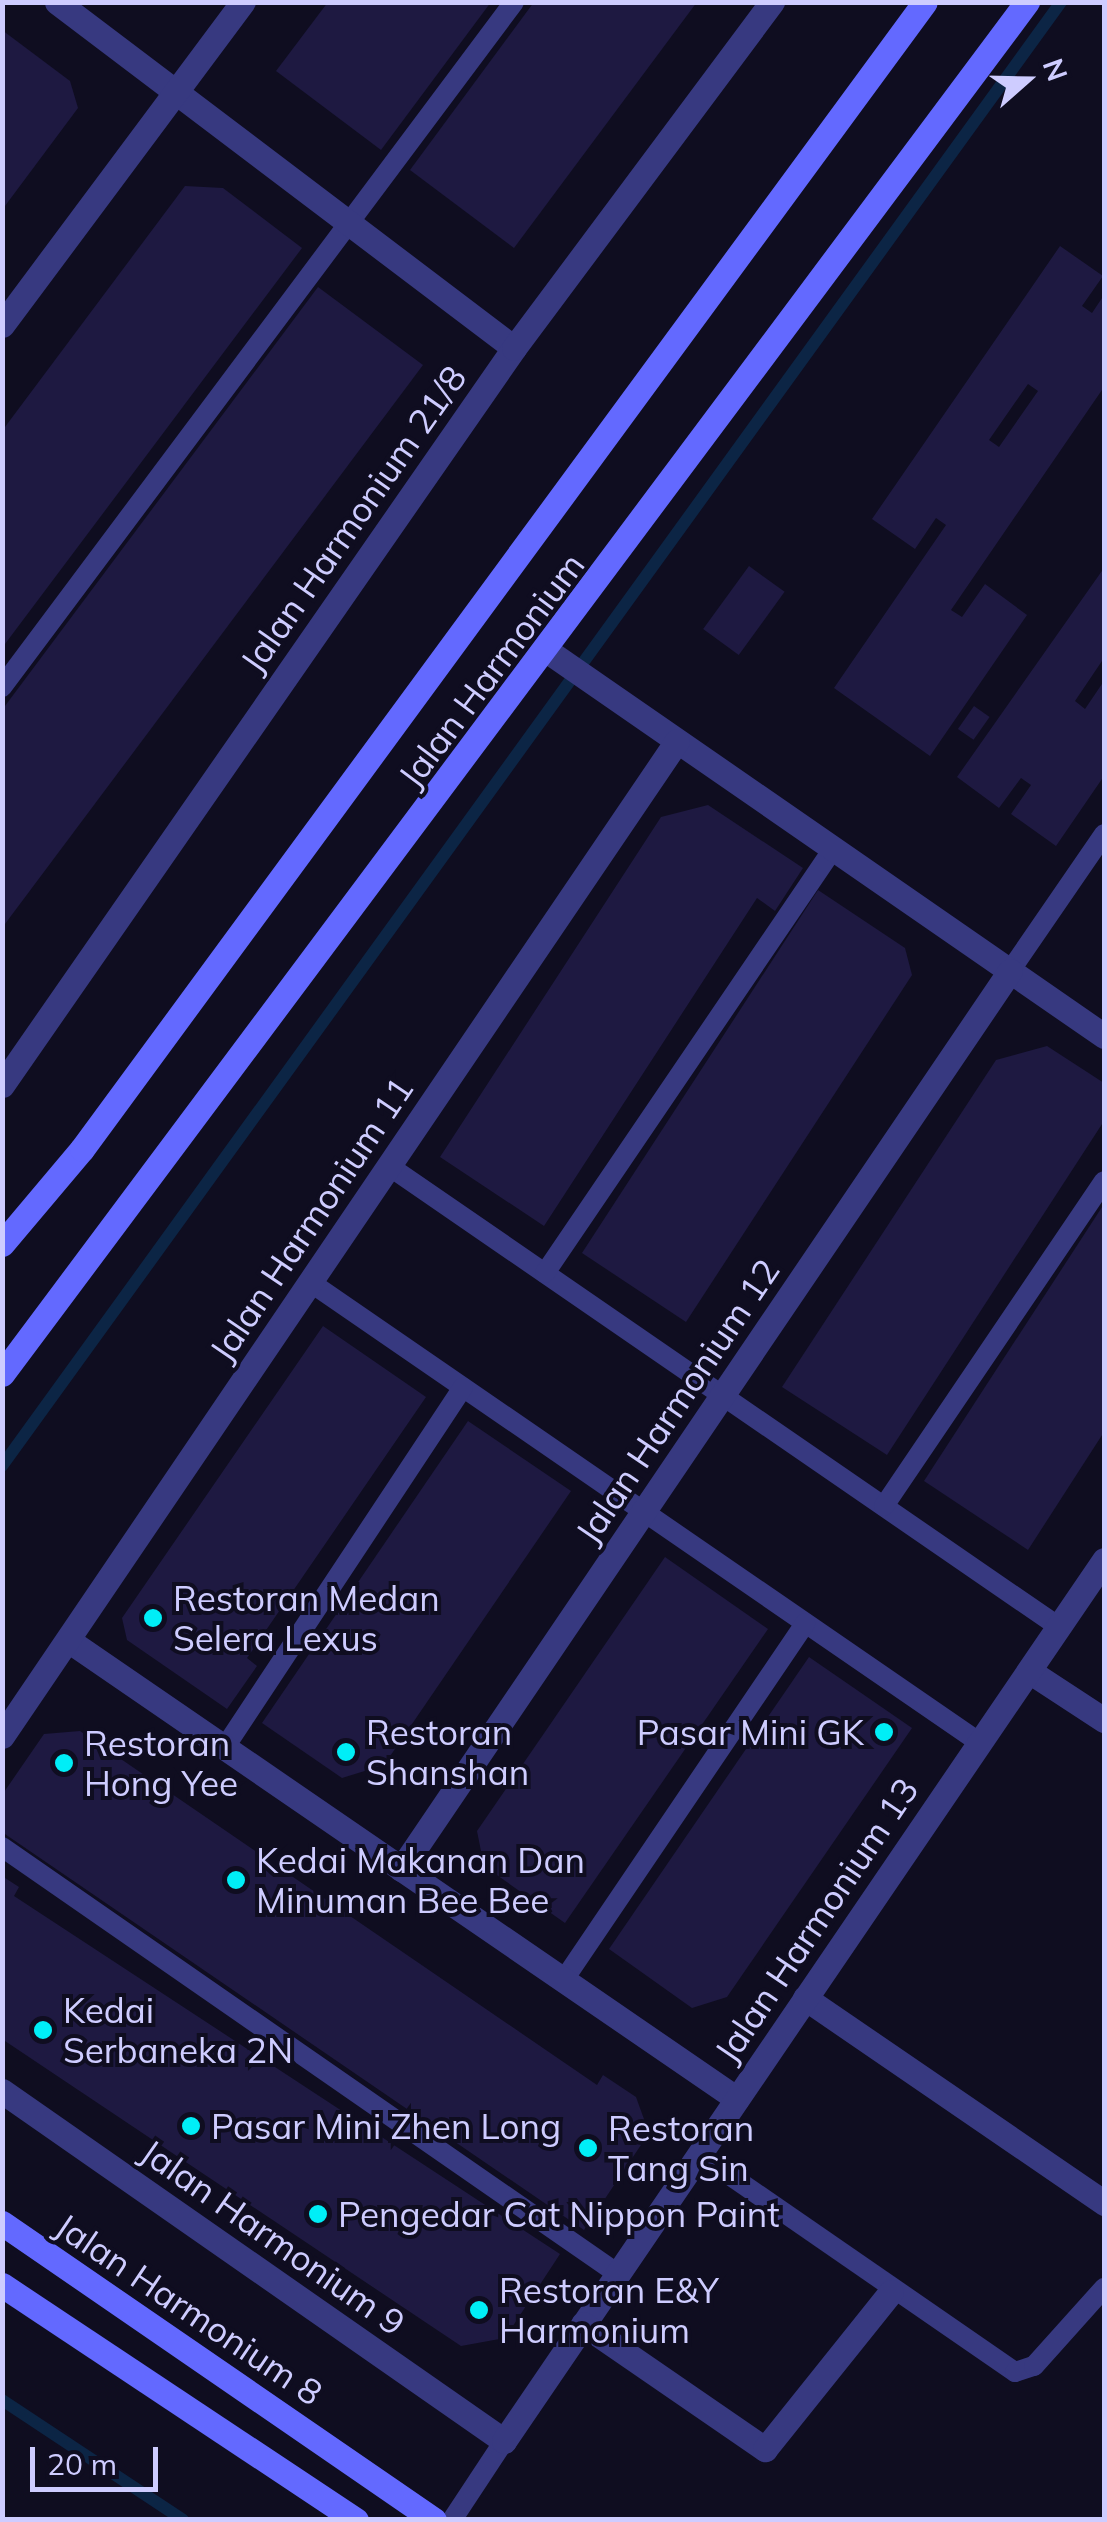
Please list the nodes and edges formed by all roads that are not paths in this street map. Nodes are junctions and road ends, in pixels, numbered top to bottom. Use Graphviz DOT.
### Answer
graph roads {
  1 [pos="56,2"];
  2 [pos="243,2"];
  3 [pos="514,2"];
  4 [pos="772,2"];
  5 [pos="925,2"];
  6 [pos="1027,2"];
  7 [pos="176,93"];
  8 [pos="349,223"];
  9 [pos="2,325"];
  10 [pos="514,348"];
  11 [pos="549,652"];
  12 [pos="2,687"];
  13 [pos="678,741"];
  14 [pos="1104,834"];
  15 [pos="833,849"];
  16 [pos="1010,971"];
  17 [pos="1104,1036"];
  18 [pos="2,1084"];
  19 [pos="389,1166"];
  20 [pos="1104,1181"];
  21 [pos="2,1244"];
  22 [pos="545,1273"];
  23 [pos="310,1282"];
  24 [pos="2,1374"];
  25 [pos="463,1388"];
  26 [pos="722,1395"];
  27 [pos="884,1506"];
  28 [pos="644,1512"];
  29 [pos="1104,1560"];
  30 [pos="805,1623"];
  31 [pos="1059,1627"];
  32 [pos="68,1640"];
  33 [pos="1030,1670"];
  34 [pos="1104,1720"];
  35 [pos="2,1736"];
  36 [pos="980,1743"];
  37 [pos="224,1747"];
  38 [pos="2,1847"];
  39 [pos="402,1870"];
  40 [pos="563,1980"];
  41 [pos="805,1998"];
  42 [pos="2,2091"];
  43 [pos="736,2100"];
  44 [pos="699,2154"];
  45 [pos="1104,2203"];
  46 [pos="2,2223"];
  47 [pos="618,2274"];
  48 [pos="2,2286"];
  49 [pos="1104,2288"];
  50 [pos="890,2292"];
  51 [pos="583,2324"];
  52 [pos="504,2441"];
  53 [pos="356,2520"];
  54 [pos="434,2520"];
  55 [pos="452,2520"];
  1 -- 7 [label="street"];
  2 -- 7 [label="street"];
  3 -- 8 [label="lane"];
  4 -- 10 [label="street, Jalan Harmonium 21/8"];
  5 -- 21 [label="main road, Jalan Harmonium"];
  6 -- 11 [label="main road, Jalan Harmonium"];
  7 -- 8 [label="street"];
  7 -- 9 [label="street"];
  8 -- 10 [label="street"];
  8 -- 12 [label="lane"];
  10 -- 18 [label="street, Jalan Harmonium 21/8"];
  11 -- 13 [label="street"];
  11 -- 24 [label="main road, Jalan Harmonium"];
  13 -- 15 [label="street"];
  13 -- 19 [label="street, Jalan Harmonium 11"];
  14 -- 16 [label="lane"];
  15 -- 16 [label="street"];
  15 -- 22 [label="lane"];
  16 -- 17 [label="street"];
  16 -- 26 [label="street, Jalan Harmonium 12"];
  19 -- 22 [label="lane"];
  19 -- 23 [label="street, Jalan Harmonium 11"];
  20 -- 27 [label="lane"];
  22 -- 26 [label="lane"];
  23 -- 25 [label="lane"];
  23 -- 32 [label="street, Jalan Harmonium 11"];
  25 -- 28 [label="lane"];
  25 -- 37 [label="lane"];
  26 -- 27 [label="lane"];
  26 -- 28 [label="street, Jalan Harmonium 12"];
  27 -- 31 [label="lane"];
  28 -- 30 [label="lane"];
  28 -- 39 [label="street, Jalan Harmonium 12"];
  29 -- 31 [label="street, Jalan Harmonium 13"];
  30 -- 36 [label="lane"];
  30 -- 40 [label="lane"];
  31 -- 33 [label="street, Jalan Harmonium 13"];
  32 -- 35 [label="street, Jalan Harmonium 11"];
  32 -- 37 [label="street"];
  33 -- 34 [label="street"];
  33 -- 36 [label="street, Jalan Harmonium 13"];
  36 -- 41 [label="street, Jalan Harmonium 13"];
  37 -- 39 [label="street"];
  38 -- 47 [label="lane"];
  39 -- 40 [label="street"];
  40 -- 43 [label="street"];
  41 -- 43 [label="street, Jalan Harmonium 13"];
  41 -- 45 [label="street"];
  42 -- 52 [label="street, Jalan Harmonium 9"];
  43 -- 44 [label="street, Jalan Harmonium 13"];
  44 -- 47 [label="street, Jalan Harmonium 13"];
  44 -- 50 [label="lane"];
  46 -- 54 [label="main road, Jalan Harmonium 8"];
  47 -- 51 [label="street, Jalan Harmonium 13"];
  48 -- 53 [label="main road"];
  49 -- 50 [label="lane"];
  50 -- 51 [label="street"];
  51 -- 52 [label="street, Jalan Harmonium 13"];
  52 -- 55 [label="lane, Jalan Harmonium 13"];
}
